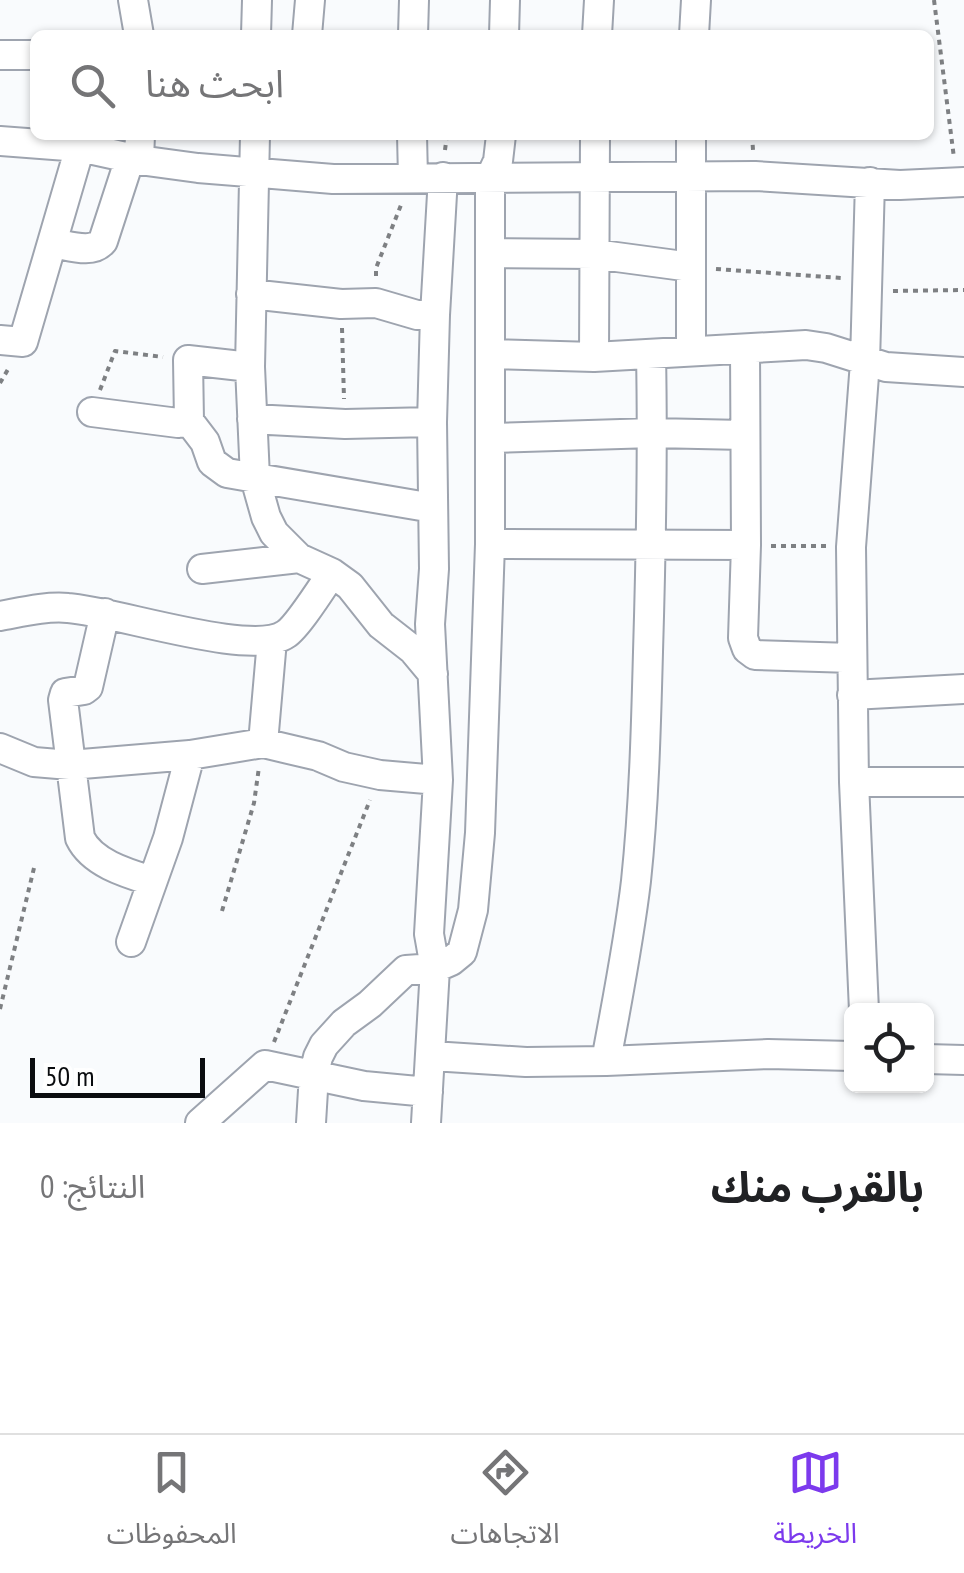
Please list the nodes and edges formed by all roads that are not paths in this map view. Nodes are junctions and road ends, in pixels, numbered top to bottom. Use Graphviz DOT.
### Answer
graph roads {
  1 [pos="133,0"];
  2 [pos="257,0"];
  3 [pos="310,0"];
  4 [pos="414,0"];
  5 [pos="505,0"];
  6 [pos="598,0"];
  7 [pos="696,0"];
  8 [pos="138,30"];
  9 [pos="256,30"];
  10 [pos="307,30"];
  11 [pos="413,30"];
  12 [pos="504,30"];
  13 [pos="597,30"];
  14 [pos="694,30"];
  15 [pos="0,55"];
  16 [pos="30,55"];
  17 [pos="256,140"];
  18 [pos="412,140"];
  19 [pos="500,140"];
  20 [pos="595,140"];
  21 [pos="691,140"];
  22 [pos="0,141"];
  23 [pos="80,147"];
  24 [pos="136,151"];
  25 [pos="256,174"];
  26 [pos="442,177"];
  27 [pos="412,178"];
  28 [pos="490,178"];
  29 [pos="595,178"];
  30 [pos="691,178"];
  31 [pos="870,182"];
  32 [pos="961,183"];
  33 [pos="52,243"];
  34 [pos="490,252"];
  35 [pos="594,254"];
  36 [pos="691,267"];
  37 [pos="251,294"];
  38 [pos="434,315"];
  39 [pos="0,340"];
  40 [pos="745,348"];
  41 [pos="691,351"];
  42 [pos="492,354"];
  43 [pos="651,354"];
  44 [pos="594,357"];
  45 [pos="866,362"];
  46 [pos="250,368"];
  47 [pos="964,372"];
  48 [pos="92,412"];
  49 [pos="252,419"];
  50 [pos="189,421"];
  51 [pos="432,422"];
  52 [pos="653,433"];
  53 [pos="744,435"];
  54 [pos="491,438"];
  55 [pos="255,478"];
  56 [pos="433,508"];
  57 [pos="490,544"];
  58 [pos="651,544"];
  59 [pos="746,545"];
  60 [pos="299,558"];
  61 [pos="202,570"];
  62 [pos="332,573"];
  63 [pos="104,612"];
  64 [pos="0,616"];
  65 [pos="272,640"];
  66 [pos="852,658"];
  67 [pos="434,674"];
  68 [pos="964,689"];
  69 [pos="852,696"];
  70 [pos="263,742"];
  71 [pos="0,748"];
  72 [pos="190,755"];
  73 [pos="70,765"];
  74 [pos="438,780"];
  75 [pos="854,782"];
  76 [pos="964,782"];
  77 [pos="152,881"];
  78 [pos="131,942"];
  79 [pos="435,968"];
  80 [pos="864,1003"];
  81 [pos="432,1056"];
  82 [pos="844,1056"];
  83 [pos="934,1059"];
  84 [pos="964,1060"];
  85 [pos="606,1062"];
  86 [pos="314,1074"];
  87 [pos="428,1092"];
  88 [pos="200,1123"];
  89 [pos="311,1123"];
  90 [pos="426,1123"];
  1 -- 8 [label="street"];
  2 -- 9 [label="street"];
  3 -- 10 [label="street"];
  4 -- 11 [label="street"];
  5 -- 12 [label="street"];
  6 -- 13 [label="street"];
  7 -- 14 [label="street"];
  15 -- 16 [label="street"];
  17 -- 25 [label="street"];
  18 -- 27 [label="street"];
  19 -- 28 [label="street"];
  20 -- 29 [label="street"];
  21 -- 30 [label="street"];
  22 -- 23 [label="street"];
  23 -- 24 [label="street"];
  23 -- 33 [label="street"];
  24 -- 25 [label="street"];
  24 -- 33 [label="street"];
  25 -- 27 [label="street"];
  25 -- 37 [label="street"];
  26 -- 27 [label="street"];
  26 -- 28 [label="street"];
  26 -- 38 [label="street"];
  28 -- 29 [label="street"];
  28 -- 34 [label="street"];
  29 -- 30 [label="street"];
  29 -- 35 [label="street"];
  30 -- 31 [label="street"];
  30 -- 36 [label="street"];
  31 -- 32 [label="street"];
  31 -- 45 [label="street"];
  33 -- 39 [label="street"];
  34 -- 35 [label="street"];
  34 -- 42 [label="street"];
  35 -- 36 [label="street"];
  35 -- 44 [label="street"];
  36 -- 41 [label="street"];
  37 -- 38 [label="street"];
  37 -- 46 [label="street"];
  38 -- 51 [label="street"];
  40 -- 41 [label="street"];
  40 -- 45 [label="street"];
  40 -- 53 [label="street"];
  41 -- 43 [label="street"];
  42 -- 44 [label="street"];
  42 -- 54 [label="street"];
  43 -- 44 [label="street"];
  43 -- 52 [label="street"];
  45 -- 47 [label="street"];
  45 -- 66 [label="street"];
  46 -- 49 [label="street"];
  46 -- 50 [label="street"];
  48 -- 50 [label="street"];
  49 -- 51 [label="street"];
  49 -- 55 [label="street"];
  50 -- 55 [label="street"];
  51 -- 56 [label="street"];
  52 -- 53 [label="street"];
  52 -- 54 [label="street"];
  52 -- 58 [label="street"];
  53 -- 59 [label="street"];
  54 -- 57 [label="street"];
  55 -- 56 [label="street"];
  55 -- 60 [label="street"];
  56 -- 67 [label="street"];
  57 -- 58 [label="street"];
  57 -- 79 [label="street"];
  58 -- 59 [label="street"];
  58 -- 85 [label="street"];
  59 -- 66 [label="street"];
  60 -- 61 [label="street"];
  60 -- 62 [label="street"];
  62 -- 65 [label="street"];
  62 -- 67 [label="street"];
  63 -- 64 [label="street"];
  63 -- 65 [label="street"];
  63 -- 73 [label="street"];
  65 -- 70 [label="street"];
  66 -- 69 [label="street"];
  67 -- 74 [label="street"];
  68 -- 69 [label="street"];
  69 -- 75 [label="street"];
  70 -- 72 [label="street"];
  70 -- 74 [label="street"];
  71 -- 73 [label="street"];
  72 -- 73 [label="street"];
  72 -- 77 [label="street"];
  73 -- 77 [label="street"];
  74 -- 79 [label="street"];
  75 -- 76 [label="street"];
  75 -- 80 [label="street"];
  77 -- 78 [label="street"];
  79 -- 81 [label="street"];
  79 -- 86 [label="street"];
  81 -- 85 [label="street"];
  81 -- 87 [label="street"];
  82 -- 85 [label="street"];
  83 -- 84 [label="street"];
  86 -- 87 [label="street"];
  86 -- 88 [label="street"];
  86 -- 89 [label="street"];
  87 -- 90 [label="street"];
}
